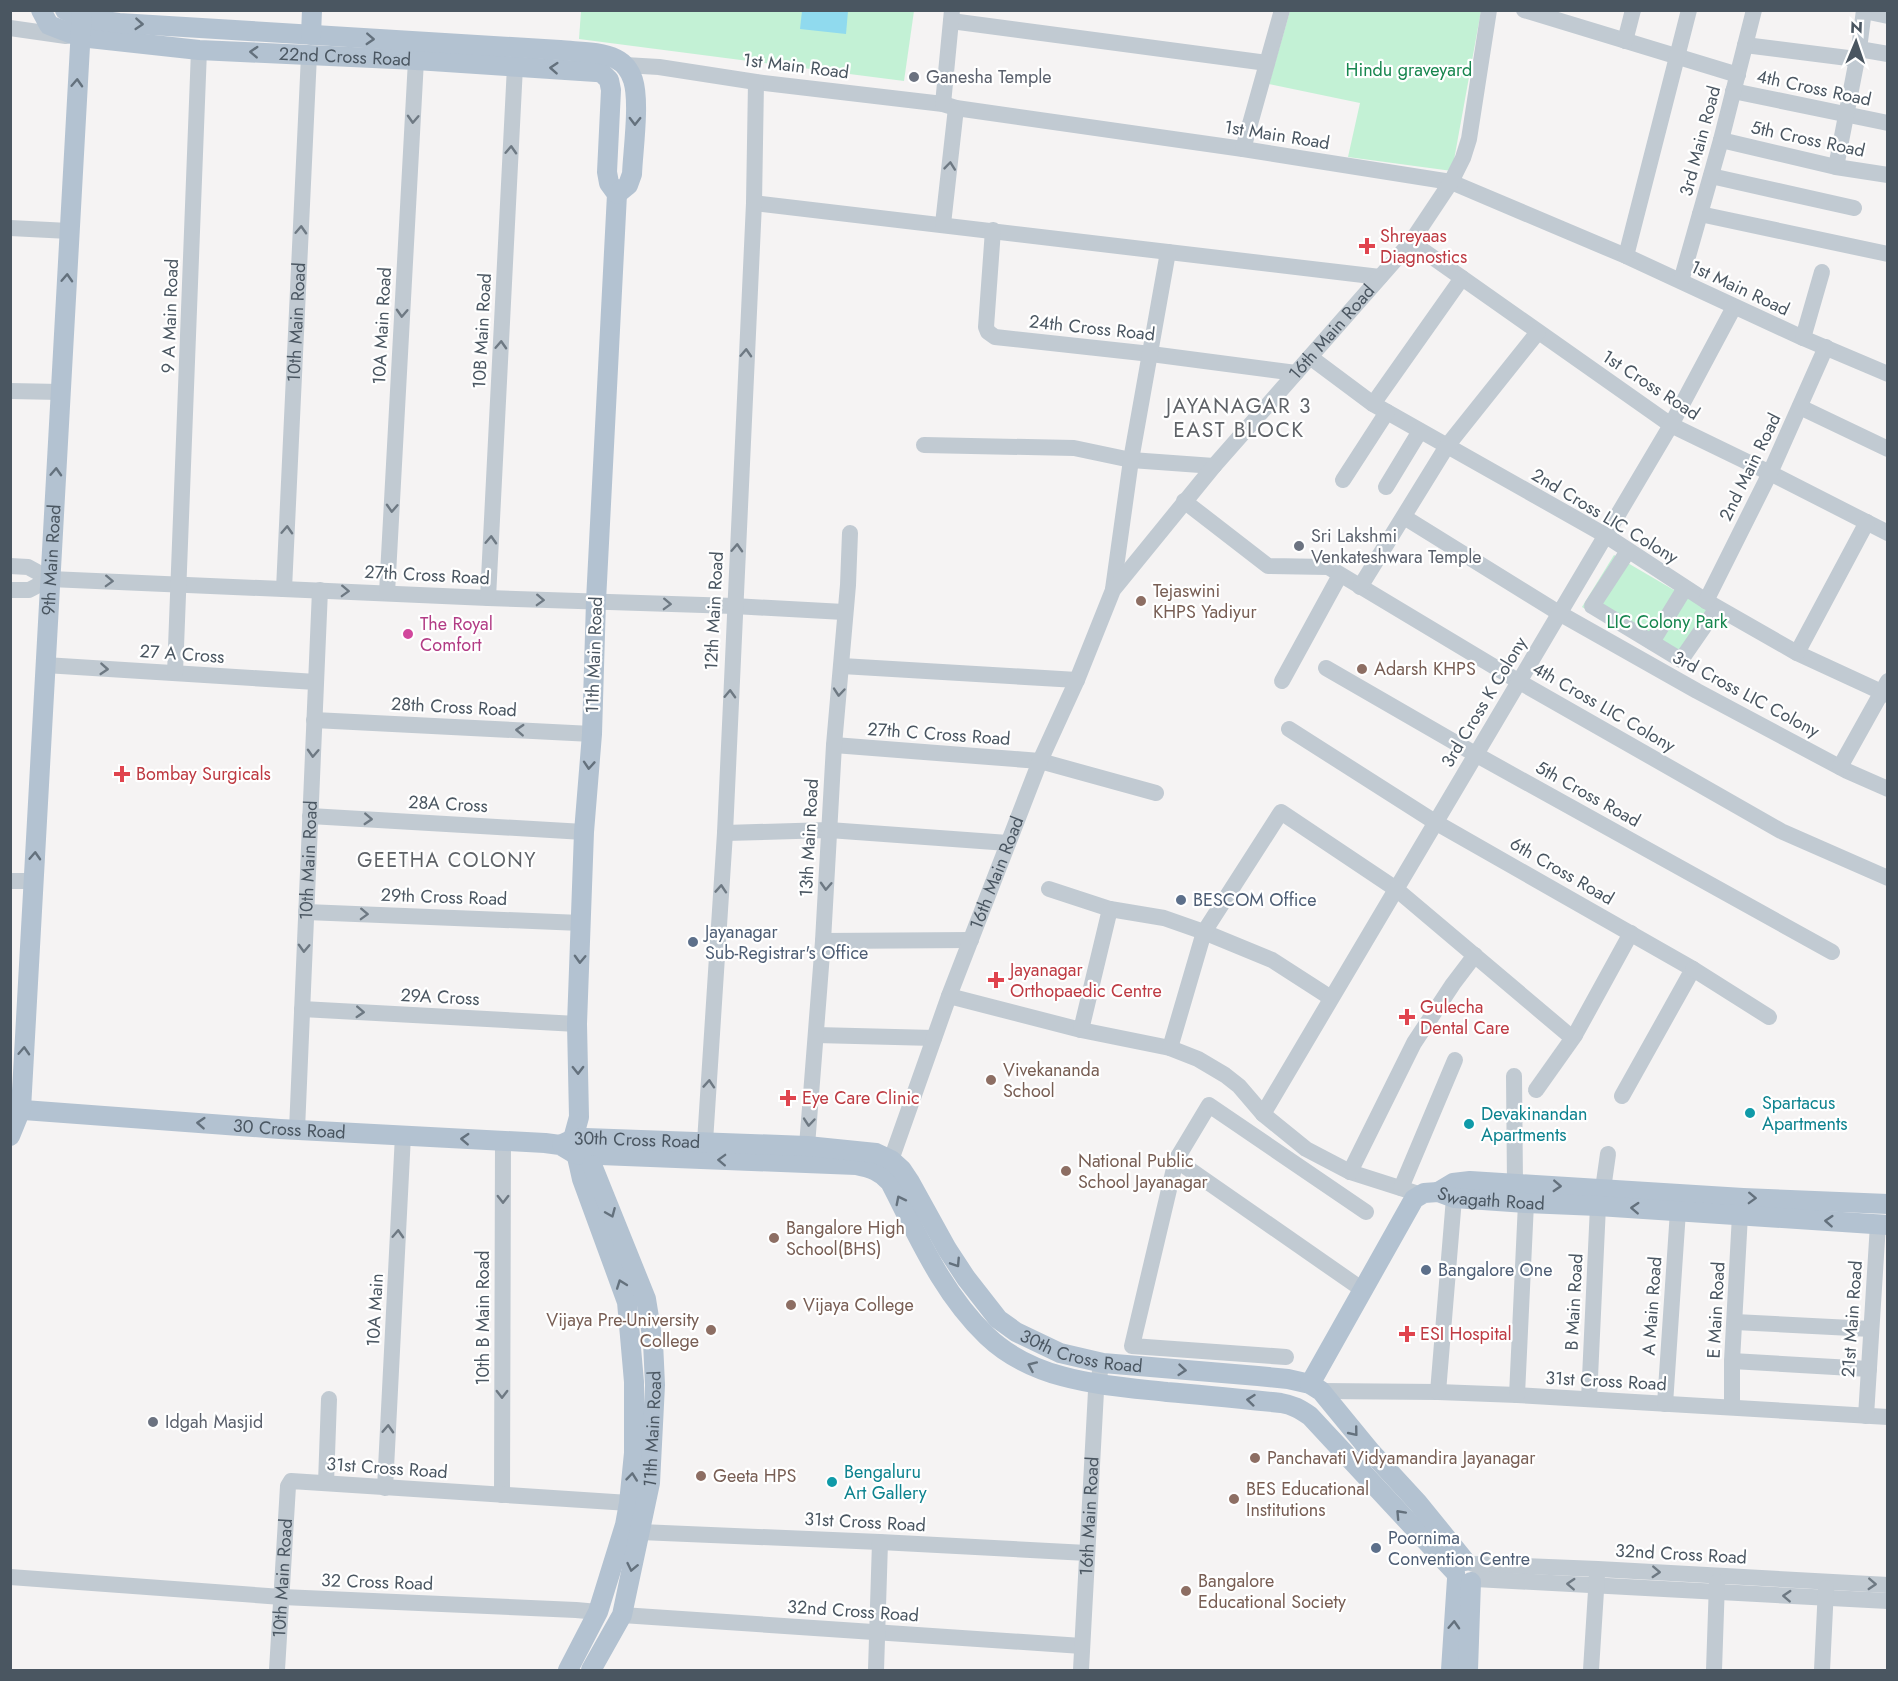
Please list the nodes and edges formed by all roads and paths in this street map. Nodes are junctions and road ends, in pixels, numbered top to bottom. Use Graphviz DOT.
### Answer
graph roads {
  1 [pos="41,10"];
  2 [pos="312,10"];
  3 [pos="1282,10"];
  4 [pos="1489,10"];
  5 [pos="1524,10"];
  6 [pos="1633,10"];
  7 [pos="1689,10"];
  8 [pos="1754,10"];
  9 [pos="1864,11"];
  10 [pos="951,16"];
  11 [pos="1887,16"];
  12 [pos="1575,18"];
  13 [pos="77,19"];
  14 [pos="10,28"];
  15 [pos="1625,41"];
  16 [pos="310,45"];
  17 [pos="1745,45"];
  18 [pos="199,50"];
  19 [pos="1857,54"];
  20 [pos="1887,54"];
  21 [pos="1678,58"];
  22 [pos="416,60"];
  23 [pos="1267,63"];
  24 [pos="625,65"];
  25 [pos="515,66"];
  26 [pos="609,80"];
  27 [pos="756,82"];
  28 [pos="1735,83"];
  29 [pos="949,106"];
  30 [pos="1846,115"];
  31 [pos="1887,123"];
  32 [pos="1721,140"];
  33 [pos="1243,149"];
  34 [pos="1836,167"];
  35 [pos="1887,175"];
  36 [pos="1711,176"];
  37 [pos="1451,182"];
  38 [pos="617,195"];
  39 [pos="754,202"];
  40 [pos="1854,208"];
  41 [pos="1700,214"];
  42 [pos="943,224"];
  43 [pos="10,228"];
  44 [pos="993,230"];
  45 [pos="69,231"];
  46 [pos="1411,242"];
  47 [pos="1168,252"];
  48 [pos="1887,254"];
  49 [pos="1626,256"];
  50 [pos="1822,272"];
  51 [pos="1380,277"];
  52 [pos="1462,278"];
  53 [pos="1681,281"];
  54 [pos="1734,307"];
  55 [pos="1538,332"];
  56 [pos="1803,338"];
  57 [pos="1826,347"];
  58 [pos="1151,354"];
  59 [pos="1310,357"];
  60 [pos="1296,373"];
  61 [pos="1887,374"];
  62 [pos="10,392"];
  63 [pos="60,392"];
  64 [pos="1800,407"];
  65 [pos="1380,408"];
  66 [pos="1671,425"];
  67 [pos="1420,431"];
  68 [pos="924,445"];
  69 [pos="1447,446"];
  70 [pos="1887,449"];
  71 [pos="1131,460"];
  72 [pos="1214,465"];
  73 [pos="1770,473"];
  74 [pos="1343,480"];
  75 [pos="1386,487"];
  76 [pos="1184,501"];
  77 [pos="1404,517"];
  78 [pos="1867,522"];
  79 [pos="850,533"];
  80 [pos="1887,533"];
  81 [pos="1605,535"];
  82 [pos="1628,551"];
  83 [pos="12,567"];
  84 [pos="1340,575"];
  85 [pos="50,579"];
  86 [pos="179,584"];
  87 [pos="1360,587"];
  88 [pos="1685,588"];
  89 [pos="284,589"];
  90 [pos="320,590"];
  91 [pos="1113,590"];
  92 [pos="11,591"];
  93 [pos="387,593"];
  94 [pos="488,598"];
  95 [pos="596,601"];
  96 [pos="1712,605"];
  97 [pos="734,606"];
  98 [pos="844,612"];
  99 [pos="1559,613"];
  100 [pos="1645,638"];
  101 [pos="1628,652"];
  102 [pos="1797,653"];
  103 [pos="45,665"];
  104 [pos="842,666"];
  105 [pos="1326,668"];
  106 [pos="176,673"];
  107 [pos="1077,680"];
  108 [pos="1282,681"];
  109 [pos="1518,681"];
  110 [pos="316,682"];
  111 [pos="1885,689"];
  112 [pos="314,720"];
  113 [pos="1289,729"];
  114 [pos="592,734"];
  115 [pos="834,745"];
  116 [pos="1475,754"];
  117 [pos="1040,761"];
  118 [pos="1840,767"];
  119 [pos="1887,789"];
  120 [pos="1156,793"];
  121 [pos="310,816"];
  122 [pos="1435,822"];
  123 [pos="829,830"];
  124 [pos="584,832"];
  125 [pos="725,833"];
  126 [pos="1008,843"];
  127 [pos="1887,878"];
  128 [pos="10,881"];
  129 [pos="34,881"];
  130 [pos="1048,889"];
  131 [pos="1396,889"];
  132 [pos="1110,909"];
  133 [pos="306,912"];
  134 [pos="581,923"];
  135 [pos="1204,932"];
  136 [pos="1631,933"];
  137 [pos="971,940"];
  138 [pos="823,941"];
  139 [pos="1832,952"];
  140 [pos="1475,956"];
  141 [pos="1693,969"];
  142 [pos="949,996"];
  143 [pos="1331,998"];
  144 [pos="302,1009"];
  145 [pos="1769,1017"];
  146 [pos="577,1024"];
  147 [pos="1081,1029"];
  148 [pos="816,1035"];
  149 [pos="1575,1035"];
  150 [pos="934,1038"];
  151 [pos="1170,1048"];
  152 [pos="1455,1060"];
  153 [pos="1514,1076"];
  154 [pos="1536,1090"];
  155 [pos="1622,1096"];
  156 [pos="14,1112"];
  157 [pos="1263,1114"];
  158 [pos="297,1130"];
  159 [pos="403,1135"];
  160 [pos="10,1136"];
  161 [pos="503,1140"];
  162 [pos="705,1142"];
  163 [pos="577,1146"];
  164 [pos="807,1146"];
  165 [pos="1608,1154"];
  166 [pos="891,1160"];
  167 [pos="1176,1160"];
  168 [pos="1350,1172"];
  169 [pos="1515,1184"];
  170 [pos="1428,1193"];
  171 [pos="1600,1197"];
  172 [pos="1526,1203"];
  173 [pos="1887,1204"];
  174 [pos="1678,1211"];
  175 [pos="1366,1212"];
  176 [pos="1740,1215"];
  177 [pos="1883,1224"];
  178 [pos="1363,1290"];
  179 [pos="1735,1322"];
  180 [pos="1871,1329"];
  181 [pos="1286,1357"];
  182 [pos="1732,1361"];
  183 [pos="1103,1363"];
  184 [pos="1869,1369"];
  185 [pos="1097,1384"];
  186 [pos="1316,1388"];
  187 [pos="1438,1392"];
  188 [pos="1517,1395"];
  189 [pos="329,1399"];
  190 [pos="1589,1399"];
  191 [pos="1665,1404"];
  192 [pos="1732,1407"];
  193 [pos="1866,1416"];
  194 [pos="1887,1417"];
  195 [pos="326,1483"];
  196 [pos="288,1486"];
  197 [pos="385,1488"];
  198 [pos="502,1496"];
  199 [pos="629,1503"];
  200 [pos="640,1532"];
  201 [pos="880,1542"];
  202 [pos="1087,1553"];
  203 [pos="1466,1573"];
  204 [pos="10,1577"];
  205 [pos="1597,1577"];
  206 [pos="1717,1584"];
  207 [pos="1887,1585"];
  208 [pos="1826,1590"];
  209 [pos="282,1597"];
  210 [pos="1887,1601"];
  211 [pos="598,1612"];
  212 [pos="622,1615"];
  213 [pos="877,1632"];
  214 [pos="1082,1646"];
  215 [pos="277,1671"];
  216 [pos="568,1671"];
  217 [pos="591,1671"];
  218 [pos="876,1671"];
  219 [pos="1081,1671"];
  220 [pos="1451,1671"];
  221 [pos="1468,1671"];
  222 [pos="1591,1671"];
  223 [pos="1714,1671"];
  224 [pos="1822,1671"];
  1 -- 13 [label="main road"];
  2 -- 16 [label="main road, 10th Main Road"];
  3 -- 23 [label="street"];
  4 -- 37 [label="street, 16th Main Road"];
  5 -- 12 [label="street, 4th Cross Road"];
  6 -- 15 [label="street"];
  7 -- 21 [label="street"];
  8 -- 17 [label="street, 3rd Main Road"];
  9 -- 11 [label="street"];
  9 -- 19 [label="street"];
  10 -- 23 [label="street"];
  10 -- 29 [label="street"];
  12 -- 15 [label="street, 4th Cross Road"];
  13 -- 14 [label="street"];
  13 -- 16 [label="main road, one-way"];
  13 -- 18 [label="main road, 22nd Cross Road"];
  45 -- 13 [label="main road, 9th Main Road, one-way"];
  15 -- 21 [label="street, 4th Cross Road"];
  16 -- 18 [label="main road, 22nd Cross Road, one-way"];
  16 -- 22 [label="main road, 22nd Cross Road"];
  16 -- 24 [label="main road, 22nd Cross Road, one-way"];
  89 -- 16 [label="street, 10th Main Road, one-way"];
  17 -- 19 [label="street"];
  17 -- 28 [label="street, 3rd Main Road"];
  18 -- 86 [label="street, 9 A Main Road"];
  19 -- 20 [label="street"];
  19 -- 30 [label="street"];
  21 -- 28 [label="street, 4th Cross Road"];
  21 -- 49 [label="street"];
  22 -- 25 [label="main road, 22nd Cross Road"];
  22 -- 93 [label="street, 10A Main Road, one-way"];
  23 -- 33 [label="street"];
  24 -- 27 [label="street, 1st Main Road"];
  24 -- 38 [label="main road, 11th Main Road, one-way"];
  26 -- 25 [label="main road, 22nd Cross Road, one-way"];
  94 -- 25 [label="street, 10B Main Road, one-way"];
  26 -- 38 [label="main road, 11th Main Road"];
  27 -- 29 [label="street, 1st Main Road"];
  27 -- 39 [label="street, 12th Main Road"];
  28 -- 30 [label="street, 4th Cross Road"];
  28 -- 32 [label="street, 3rd Main Road"];
  29 -- 33 [label="street, 1st Main Road"];
  42 -- 29 [label="street, one-way"];
  30 -- 31 [label="street, 4th Cross Road"];
  30 -- 34 [label="street"];
  32 -- 34 [label="street, 5th Cross Road"];
  32 -- 36 [label="street, 3rd Main Road"];
  33 -- 37 [label="street, 1st Main Road"];
  34 -- 35 [label="street, 5th Cross Road"];
  36 -- 40 [label="street"];
  36 -- 41 [label="street, 3rd Main Road"];
  37 -- 46 [label="street, 16th Main Road"];
  37 -- 49 [label="street, 1st Main Road"];
  38 -- 95 [label="main road, 11th Main Road"];
  39 -- 42 [label="street"];
  97 -- 39 [label="street, 12th Main Road, one-way"];
  41 -- 48 [label="street"];
  41 -- 53 [label="street, 3rd Main Road"];
  42 -- 44 [label="street"];
  43 -- 45 [label="street"];
  44 -- 47 [label="street"];
  44 -- 58 [label="street, 24th Cross Road"];
  63 -- 45 [label="main road, 9th Main Road, one-way"];
  46 -- 51 [label="street, 16th Main Road"];
  46 -- 52 [label="street, 1st Cross Road"];
  47 -- 51 [label="street"];
  47 -- 58 [label="street, 16th Main Road"];
  49 -- 53 [label="street, 1st Main Road"];
  50 -- 56 [label="street"];
  51 -- 59 [label="street, 16th Main Road"];
  52 -- 55 [label="street, 1st Cross Road"];
  52 -- 65 [label="street"];
  53 -- 54 [label="street, 1st Main Road"];
  54 -- 56 [label="street, 1st Main Road"];
  54 -- 66 [label="street, 3rd Cross K Colony"];
  55 -- 66 [label="street, 1st Cross Road"];
  55 -- 69 [label="street"];
  56 -- 57 [label="street, 1st Main Road"];
  57 -- 61 [label="street, 1st Main Road"];
  57 -- 64 [label="street, 2nd Main Road"];
  58 -- 60 [label="street, 24th Cross Road"];
  58 -- 71 [label="street, 16th Main Road"];
  59 -- 60 [label="street, 16th Main Road"];
  59 -- 65 [label="street, 2nd Cross LIC Colony"];
  60 -- 72 [label="street, 16th Main Road"];
  62 -- 63 [label="street"];
  85 -- 63 [label="main road, 9th Main Road, one-way"];
  64 -- 70 [label="street"];
  64 -- 73 [label="street, 2nd Main Road"];
  65 -- 67 [label="street, 2nd Cross LIC Colony"];
  65 -- 74 [label="street"];
  66 -- 73 [label="street, 1st Cross Road"];
  66 -- 81 [label="street, 3rd Cross K Colony"];
  67 -- 69 [label="street, 2nd Cross LIC Colony"];
  67 -- 75 [label="street"];
  68 -- 71 [label="street"];
  69 -- 77 [label="street"];
  69 -- 81 [label="street, 2nd Cross LIC Colony"];
  71 -- 72 [label="street"];
  71 -- 91 [label="street, 16th Main Road"];
  72 -- 76 [label="street, 16th Main Road"];
  73 -- 78 [label="street, 1st Cross Road"];
  73 -- 96 [label="street, 2nd Main Road"];
  76 -- 84 [label="street, 4th Cross LIC Colony"];
  76 -- 91 [label="street, 16th Main Road"];
  77 -- 87 [label="street"];
  77 -- 99 [label="street, 3rd Cross LIC Colony"];
  78 -- 80 [label="street, 1st Cross Road"];
  78 -- 102 [label="street"];
  79 -- 98 [label="street, 13th Main Road"];
  81 -- 82 [label="street, 2nd Cross LIC Colony"];
  81 -- 99 [label="street, 3rd Cross K Colony"];
  82 -- 88 [label="street, 2nd Cross LIC Colony"];
  82 -- 100 [label="street"];
  83 -- 85 [label="street, 27th Cross Road"];
  83 -- 92 [label="street"];
  84 -- 87 [label="street, 4th Cross LIC Colony"];
  84 -- 108 [label="street"];
  85 -- 86 [label="street, 27th Cross Road, one-way"];
  85 -- 92 [label="street"];
  85 -- 103 [label="main road, 9th Main Road"];
  86 -- 89 [label="street, 27th Cross Road"];
  86 -- 106 [label="street, 9 A Main Road"];
  87 -- 109 [label="street, 4th Cross LIC Colony"];
  88 -- 96 [label="street, 2nd Cross LIC Colony"];
  88 -- 100 [label="street"];
  89 -- 90 [label="street, 27th Cross Road"];
  90 -- 93 [label="street, 27th Cross Road, one-way"];
  90 -- 110 [label="street, 10th Main Road"];
  91 -- 107 [label="street, 16th Main Road"];
  93 -- 94 [label="street, 27th Cross Road"];
  94 -- 95 [label="street, 27th Cross Road, one-way"];
  95 -- 97 [label="street, 27th Cross Road, one-way"];
  95 -- 114 [label="main road, 11th Main Road"];
  96 -- 100 [label="street, 2nd Main Road"];
  96 -- 102 [label="street, 2nd Cross LIC Colony"];
  97 -- 98 [label="street, 27th Cross Road"];
  125 -- 97 [label="street, 12th Main Road, one-way"];
  98 -- 104 [label="street, 13th Main Road"];
  99 -- 101 [label="street, 3rd Cross LIC Colony"];
  99 -- 109 [label="street, 3rd Cross K Colony"];
  100 -- 101 [label="street"];
  101 -- 118 [label="street, 3rd Cross LIC Colony"];
  102 -- 111 [label="street, 2nd Cross LIC Colony"];
  103 -- 106 [label="street, 27 A Cross, one-way"];
  129 -- 103 [label="main road, 9th Main Road, one-way"];
  104 -- 107 [label="street"];
  104 -- 115 [label="street, 13th Main Road, one-way"];
  105 -- 116 [label="street, 5th Cross Road"];
  106 -- 110 [label="street, 27 A Cross"];
  107 -- 117 [label="street, 16th Main Road"];
  109 -- 116 [label="street, 3rd Cross K Colony"];
  109 -- 127 [label="street, 4th Cross LIC Colony"];
  110 -- 112 [label="street, 10th Main Road"];
  111 -- 118 [label="street"];
  114 -- 112 [label="street, 28th Cross Road, one-way"];
  112 -- 121 [label="street, 10th Main Road, one-way"];
  113 -- 122 [label="street, 6th Cross Road"];
  114 -- 124 [label="main road, 11th Main Road, one-way"];
  115 -- 117 [label="street, 27th C Cross Road"];
  115 -- 123 [label="street, 13th Main Road"];
  116 -- 122 [label="street, 3rd Cross K Colony"];
  116 -- 139 [label="street, 5th Cross Road"];
  117 -- 120 [label="street, 27th C Cross Road"];
  117 -- 126 [label="street, 16th Main Road"];
  118 -- 119 [label="street, 3rd Cross LIC Colony"];
  121 -- 124 [label="street, 28A Cross, one-way"];
  121 -- 133 [label="street, 10th Main Road"];
  122 -- 131 [label="street, 3rd Cross K Colony"];
  122 -- 136 [label="street, 6th Cross Road"];
  123 -- 125 [label="street"];
  123 -- 126 [label="street"];
  123 -- 138 [label="street, 13th Main Road, one-way"];
  124 -- 134 [label="main road, 11th Main Road"];
  162 -- 125 [label="street, 12th Main Road, one-way"];
  126 -- 137 [label="street, 16th Main Road"];
  128 -- 129 [label="street"];
  156 -- 129 [label="main road, 9th Main Road, one-way"];
  130 -- 132 [label="street"];
  131 -- 135 [label="street"];
  131 -- 140 [label="street"];
  131 -- 143 [label="street, 3rd Cross K Colony"];
  132 -- 135 [label="street"];
  132 -- 147 [label="street"];
  133 -- 134 [label="street, 29th Cross Road, one-way"];
  133 -- 144 [label="street, 10th Main Road, one-way"];
  134 -- 146 [label="main road, 11th Main Road, one-way"];
  135 -- 143 [label="street"];
  135 -- 151 [label="street"];
  136 -- 141 [label="street, 6th Cross Road"];
  136 -- 149 [label="street"];
  137 -- 138 [label="street"];
  137 -- 142 [label="street, 16th Main Road"];
  138 -- 148 [label="street, 13th Main Road"];
  140 -- 149 [label="street"];
  140 -- 168 [label="street"];
  141 -- 145 [label="street, 6th Cross Road"];
  141 -- 155 [label="street"];
  142 -- 147 [label="street"];
  142 -- 150 [label="street, 16th Main Road"];
  143 -- 157 [label="street, 3rd Cross K Colony"];
  144 -- 146 [label="street, 29A Cross, one-way"];
  144 -- 158 [label="street, 10th Main Road"];
  146 -- 163 [label="main road, 11th Main Road, one-way"];
  147 -- 151 [label="street"];
  148 -- 150 [label="street"];
  148 -- 164 [label="street, 13th Main Road, one-way"];
  149 -- 154 [label="street"];
  150 -- 166 [label="street, 16th Main Road"];
  151 -- 157 [label="street"];
  152 -- 170 [label="street"];
  153 -- 169 [label="street"];
  158 -- 156 [label="main road, 30 Cross Road, one-way"];
  156 -- 160 [label="main road, 9th Main Road"];
  157 -- 168 [label="street"];
  158 -- 159 [label="main road, 30 Cross Road"];
  161 -- 159 [label="main road, 30 Cross Road, one-way"];
  197 -- 159 [label="street, 10A Main, one-way"];
  161 -- 163 [label="main road, 30 Cross Road"];
  161 -- 198 [label="street, 10th B Main Road, one-way"];
  162 -- 163 [label="main road, 30th Cross Road"];
  162 -- 164 [label="main road, 30th Cross Road"];
  185 -- 163 [label="main road, 30th Cross Road, one-way"];
  199 -- 163 [label="main road, 11th Main Road, one-way"];
  163 -- 200 [label="main road, 11th Main Road, one-way"];
  164 -- 166 [label="main road, 30th Cross Road"];
  165 -- 171 [label="street, B Main Road"];
  166 -- 183 [label="main road, 30th Cross Road, one-way"];
  167 -- 175 [label="street"];
  167 -- 178 [label="street"];
  167 -- 181 [label="street"];
  168 -- 170 [label="street"];
  169 -- 170 [label="main road, Swagath Road"];
  169 -- 171 [label="main road, Swagath Road, one-way"];
  170 -- 172 [label="main road, Swagath Road"];
  170 -- 178 [label="main road"];
  170 -- 187 [label="street"];
  171 -- 172 [label="main road, Swagath Road"];
  171 -- 173 [label="main road, Swagath Road, one-way"];
  174 -- 171 [label="main road, Swagath Road, one-way"];
  171 -- 190 [label="street, B Main Road"];
  172 -- 188 [label="street"];
  174 -- 176 [label="main road, Swagath Road"];
  174 -- 191 [label="street, A Main Road"];
  177 -- 176 [label="main road, Swagath Road, one-way"];
  176 -- 179 [label="street, E Main Road"];
  177 -- 180 [label="street, 21st Main Road"];
  178 -- 186 [label="main road"];
  179 -- 180 [label="street"];
  179 -- 182 [label="street, E Main Road"];
  180 -- 184 [label="street, 21st Main Road"];
  182 -- 184 [label="street"];
  182 -- 192 [label="street, E Main Road"];
  183 -- 185 [label="street, 16th Main Road"];
  183 -- 186 [label="main road, 30th Cross Road, one-way"];
  184 -- 193 [label="street, 21st Main Road"];
  185 -- 202 [label="street, 16th Main Road"];
  203 -- 185 [label="main road, 30th Cross Road, one-way"];
  186 -- 187 [label="street, 31st Cross Road"];
  186 -- 203 [label="main road, one-way"];
  187 -- 188 [label="street, 31st Cross Road"];
  188 -- 190 [label="street, 31st Cross Road"];
  189 -- 195 [label="street"];
  190 -- 191 [label="street, 31st Cross Road"];
  191 -- 192 [label="street, 31st Cross Road"];
  192 -- 193 [label="street, 31st Cross Road"];
  193 -- 194 [label="street, 31st Cross Road"];
  195 -- 196 [label="street, 31st Cross Road"];
  195 -- 197 [label="street, 31st Cross Road"];
  196 -- 209 [label="street, 10th Main Road"];
  197 -- 198 [label="street, 31st Cross Road"];
  198 -- 199 [label="street, 31st Cross Road"];
  199 -- 211 [label="main road, 11th Main Road"];
  200 -- 201 [label="street, 31st Cross Road"];
  200 -- 212 [label="main road, 11th Main Road, one-way"];
  201 -- 202 [label="street, 31st Cross Road"];
  201 -- 213 [label="street"];
  202 -- 214 [label="street, 16th Main Road"];
  203 -- 205 [label="street, 32nd Cross Road"];
  220 -- 203 [label="main road, one-way"];
  203 -- 221 [label="main road"];
  204 -- 209 [label="street, 32 Cross Road"];
  205 -- 206 [label="street, 32nd Cross Road"];
  205 -- 222 [label="street"];
  206 -- 208 [label="street, 32nd Cross Road"];
  206 -- 223 [label="street"];
  208 -- 207 [label="street, 32nd Cross Road, one-way"];
  208 -- 210 [label="street, 32nd Cross Road"];
  208 -- 224 [label="street"];
  209 -- 211 [label="street, 32 Cross Road"];
  209 -- 215 [label="street, 10th Main Road"];
  211 -- 216 [label="main road, 11th Main Road"];
  212 -- 213 [label="street, 32nd Cross Road"];
  212 -- 217 [label="main road, 11th Main Road"];
  213 -- 214 [label="street, 32nd Cross Road"];
  213 -- 218 [label="street"];
  214 -- 219 [label="street, 16th Main Road"];
}
